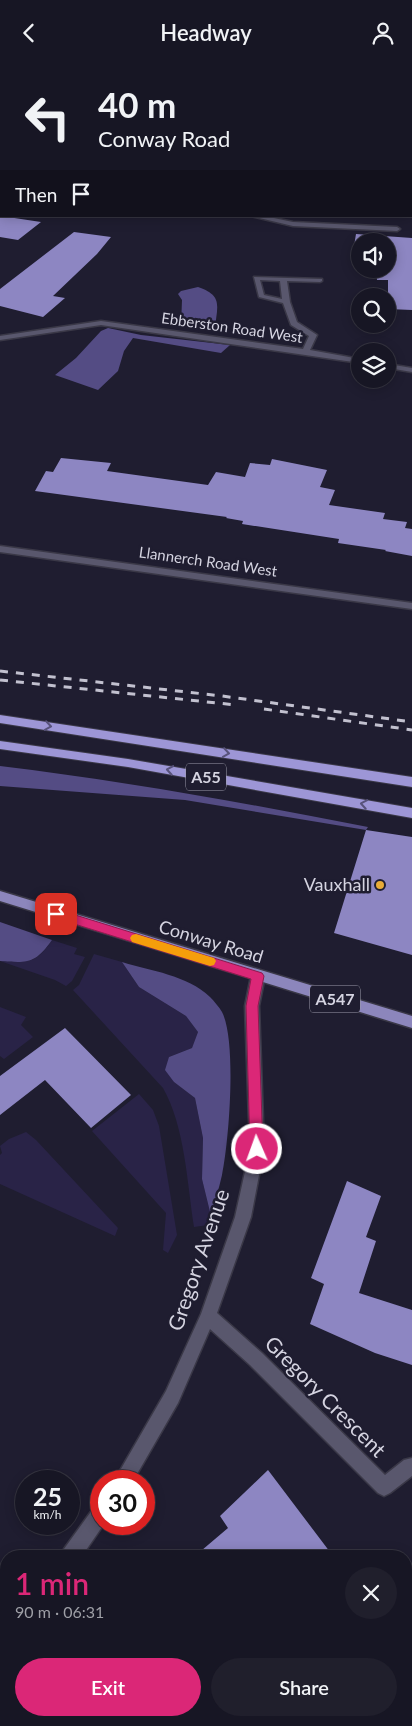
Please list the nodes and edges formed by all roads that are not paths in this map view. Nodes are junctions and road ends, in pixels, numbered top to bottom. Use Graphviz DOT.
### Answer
graph roads {
  1 [pos="259,217"];
  2 [pos="397,229"];
  3 [pos="283,279"];
  4 [pos="320,280"];
  5 [pos="286,302"];
  6 [pos="0,338"];
  7 [pos="306,352"];
  8 [pos="351,360"];
  9 [pos="396,367"];
  10 [pos="412,370"];
  11 [pos="0,549"];
  12 [pos="412,606"];
  13 [pos="0,719"];
  14 [pos="0,745"];
  15 [pos="412,782"];
  16 [pos="412,813"];
  17 [pos="0,896"];
  18 [pos="258,976"];
  19 [pos="412,1021"];
  20 [pos="208,1316"];
  21 [pos="410,1466"];
  22 [pos="129,1470"];
  23 [pos="90,1528"];
  24 [pos="75,1550"];
  1 -- 2 [label="street"];
  3 -- 4 [label="street"];
  3 -- 5 [label="street"];
  3 -- 5 [label="street"];
  5 -- 7 [label="street"];
  6 -- 7 [label="street, Ebberston Road West"];
  7 -- 8 [label="street, Ebberston Road West"];
  9 -- 10 [label="street"];
  11 -- 12 [label="street, Llannerch Road West"];
  13 -- 15 [label="highway, A55, one-way"];
  16 -- 14 [label="highway, A55, one-way"];
  17 -- 18 [label="main road, Conway Road / A547"];
  18 -- 19 [label="main road, Conway Road / A547"];
  18 -- 20 [label="street, Gregory Avenue"];
  20 -- 21 [label="street, Gregory Crescent"];
  20 -- 22 [label="street, Gregory Avenue"];
  23 -- 24 [label="street"];
}
